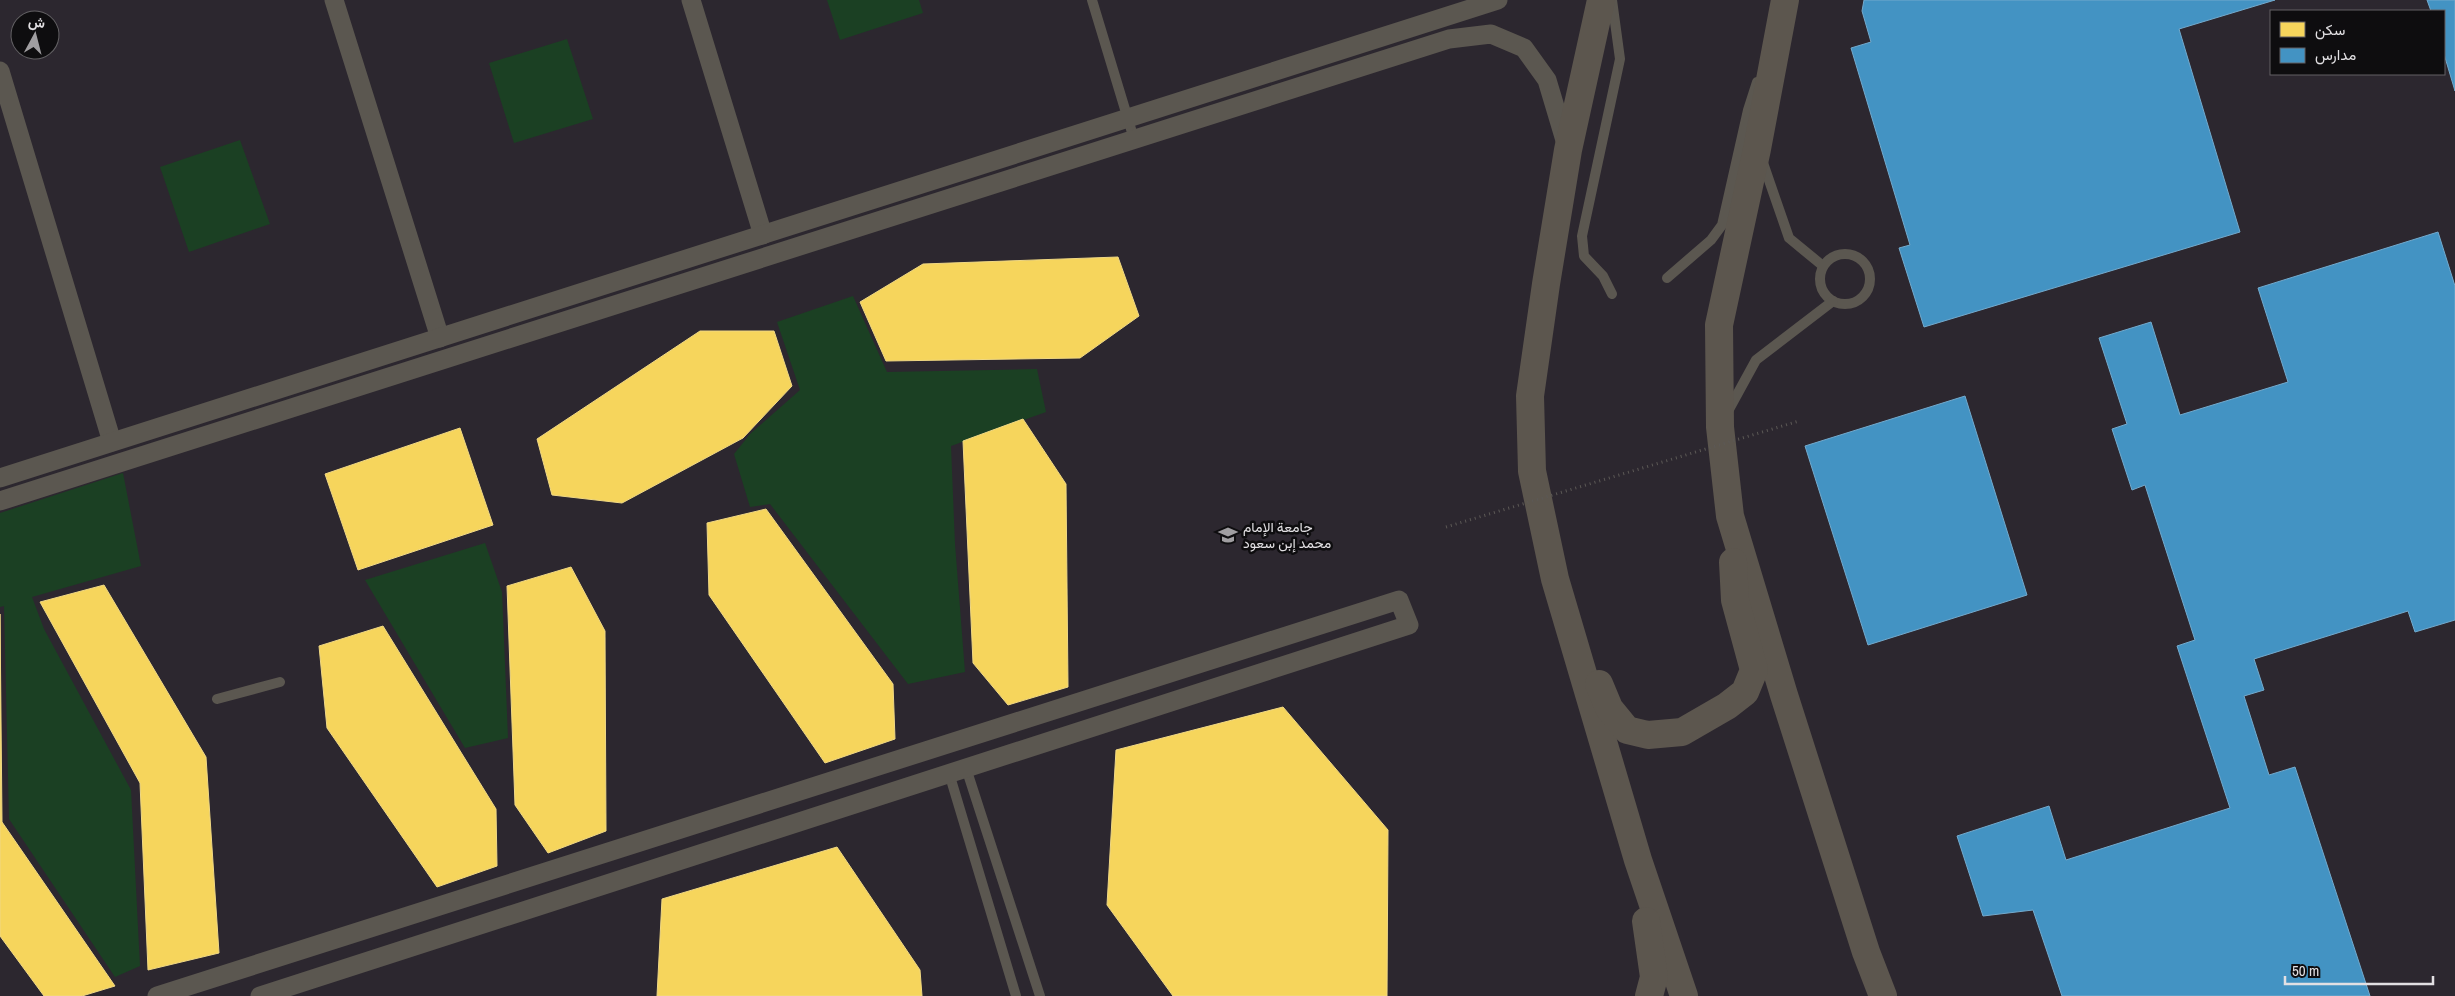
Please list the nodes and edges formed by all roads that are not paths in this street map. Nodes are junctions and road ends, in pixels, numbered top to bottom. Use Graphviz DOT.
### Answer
graph roads {
  1 [pos="334,0"];
  2 [pos="690,0"];
  3 [pos="1092,0"];
  4 [pos="1498,0"];
  5 [pos="1600,0"];
  6 [pos="1612,0"];
  7 [pos="1785,1"];
  8 [pos="0,71"];
  9 [pos="1128,119"];
  10 [pos="1134,139"];
  11 [pos="1757,149"];
  12 [pos="1568,150"];
  13 [pos="762,236"];
  14 [pos="1823,266"];
  15 [pos="1668,278"];
  16 [pos="1612,294"];
  17 [pos="1833,302"];
  18 [pos="440,338"];
  19 [pos="1720,427"];
  20 [pos="112,442"];
  21 [pos="0,478"];
  22 [pos="0,501"];
  23 [pos="1730,516"];
  24 [pos="1554,579"];
  25 [pos="280,682"];
  26 [pos="216,699"];
  27 [pos="958,771"];
  28 [pos="1638,860"];
  29 [pos="451,902"];
  30 [pos="460,931"];
  31 [pos="156,996"];
  32 [pos="260,996"];
  33 [pos="1016,996"];
  34 [pos="1040,996"];
  35 [pos="1649,996"];
  36 [pos="1684,996"];
  37 [pos="1883,996"];
  1 -- 18 [label="street"];
  2 -- 13 [label="street"];
  3 -- 9 [label="lane"];
  4 -- 9 [label="street"];
  5 -- 12 [label="street"];
  6 -- 16 [label="lane"];
  7 -- 11 [label="street"];
  7 -- 15 [label="lane"];
  8 -- 20 [label="street"];
  9 -- 10 [label="lane"];
  9 -- 13 [label="street"];
  10 -- 12 [label="street"];
  10 -- 22 [label="street"];
  11 -- 14 [label="lane"];
  11 -- 19 [label="street"];
  12 -- 24 [label="street"];
  13 -- 18 [label="street"];
  14 -- 17 [label="lane"];
  14 -- 17 [label="lane"];
  17 -- 19 [label="lane"];
  18 -- 20 [label="street"];
  19 -- 23 [label="street"];
  20 -- 21 [label="street"];
  23 -- 24 [label="street"];
  23 -- 37 [label="street"];
  24 -- 28 [label="street"];
  25 -- 26 [label="lane"];
  27 -- 29 [label="street"];
  27 -- 30 [label="street"];
  27 -- 33 [label="lane"];
  27 -- 34 [label="lane"];
  28 -- 35 [label="street"];
  28 -- 36 [label="street"];
  29 -- 30 [label="street"];
  29 -- 31 [label="street"];
  30 -- 32 [label="street"];
}
